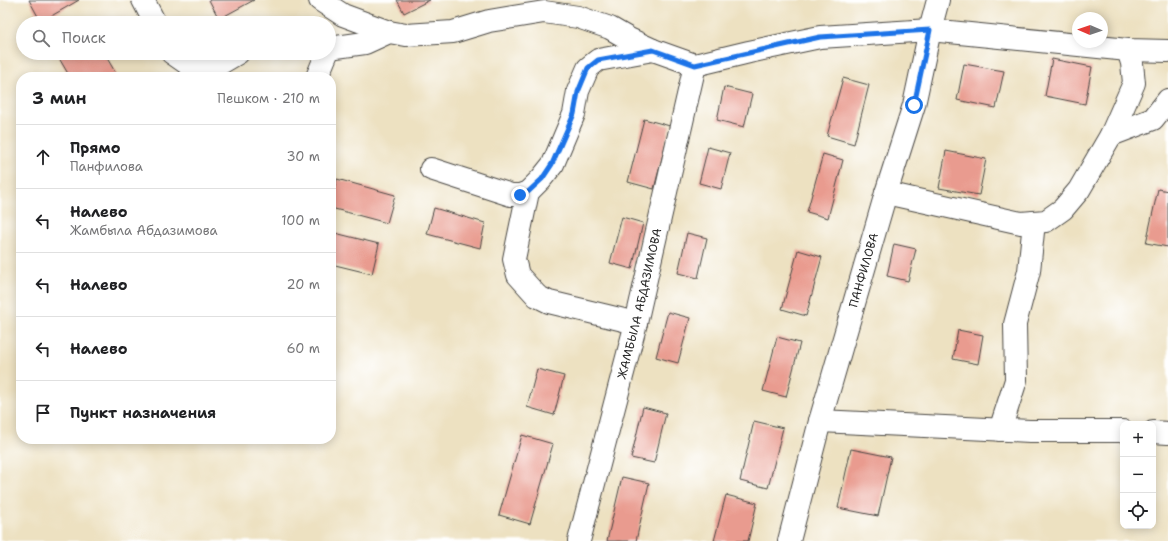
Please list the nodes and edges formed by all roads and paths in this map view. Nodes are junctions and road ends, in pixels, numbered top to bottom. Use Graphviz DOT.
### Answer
graph roads {
  1 [pos="143,0"];
  2 [pos="320,0"];
  3 [pos="938,0"];
  4 [pos="151,16"];
  5 [pos="930,30"];
  6 [pos="389,32"];
  7 [pos="336,47"];
  8 [pos="653,50"];
  9 [pos="1128,50"];
  10 [pos="1168,51"];
  11 [pos="182,60"];
  12 [pos="226,60"];
  13 [pos="324,60"];
  14 [pos="695,65"];
  15 [pos="319,72"];
  16 [pos="1168,100"];
  17 [pos="1112,135"];
  18 [pos="431,169"];
  19 [pos="528,192"];
  20 [pos="886,192"];
  21 [pos="1034,222"];
  22 [pos="636,323"];
  23 [pos="820,421"];
  24 [pos="1000,430"];
  25 [pos="1120,431"];
  26 [pos="1156,432"];
  27 [pos="1168,433"];
  28 [pos="579,541"];
  29 [pos="789,541"];
  1 -- 4 [label="street"];
  2 -- 6 [label="street"];
  3 -- 5 [label="street, ПАНФИЛОВА"];
  5 -- 9 [label="street"];
  5 -- 14 [label="street"];
  5 -- 20 [label="street, ПАНФИЛОВА"];
  6 -- 7 [label="street"];
  6 -- 8 [label="street"];
  8 -- 14 [label="street"];
  8 -- 19 [label="street"];
  9 -- 10 [label="street"];
  9 -- 17 [label="street"];
  11 -- 12 [label="street"];
  13 -- 15 [label="street"];
  14 -- 22 [label="street, ЖАМБЫЛА АБДАЗИМОВА"];
  16 -- 17 [label="street"];
  17 -- 21 [label="street"];
  18 -- 19 [label="street"];
  19 -- 22 [label="street"];
  20 -- 21 [label="street"];
  20 -- 23 [label="street, ПАНФИЛОВА"];
  21 -- 24 [label="street"];
  22 -- 28 [label="street, ЖАМБЫЛА АБДАЗИМОВА"];
  23 -- 24 [label="street"];
  23 -- 29 [label="street, ПАНФИЛОВА"];
  24 -- 25 [label="street"];
  26 -- 27 [label="street"];
}
